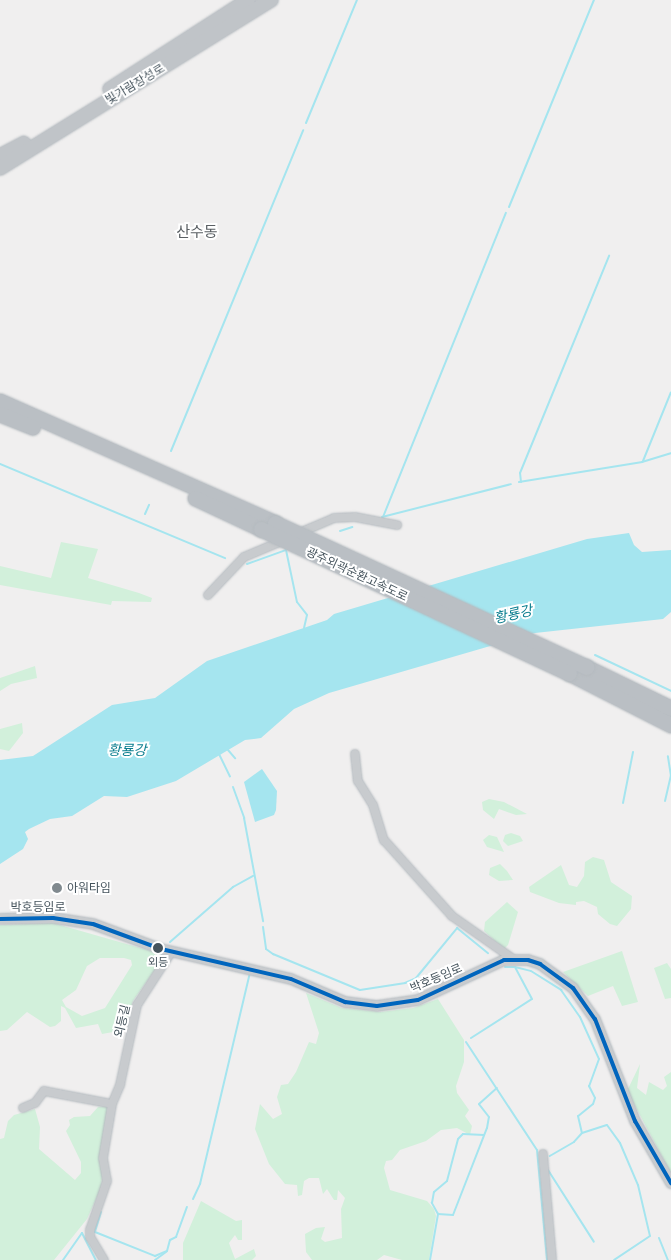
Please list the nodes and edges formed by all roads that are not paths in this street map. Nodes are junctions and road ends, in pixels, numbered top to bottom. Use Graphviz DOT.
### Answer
graph roads {
  1 [pos="248,0"];
  2 [pos="271,0"];
  3 [pos="0,156"];
  4 [pos="0,168"];
  5 [pos="0,401"];
  6 [pos="0,414"];
  7 [pos="41,426"];
  8 [pos="136,466"];
  9 [pos="398,525"];
  10 [pos="268,526"];
  11 [pos="208,594"];
  12 [pos="671,708"];
  13 [pos="671,725"];
  14 [pos="355,754"];
  15 [pos="0,919"];
  16 [pos="172,951"];
  17 [pos="512,958"];
  18 [pos="112,1104"];
  19 [pos="24,1108"];
  20 [pos="543,1154"];
  21 [pos="671,1183"];
  22 [pos="104,1260"];
  23 [pos="552,1260"];
  1 -- 3 [label="highway, 빛가람장성로"];
  2 -- 4 [label="highway, 빛가람장성로"];
  5 -- 7 [label="highway"];
  6 -- 7 [label="highway"];
  7 -- 8 [label="highway, 광주외곽순환고속도로"];
  7 -- 8 [label="highway, 광주외곽순환고속도로"];
  8 -- 10 [label="highway, 광주외곽순환고속도로"];
  9 -- 11 [label="street"];
  10 -- 12 [label="highway, 광주외곽순환고속도로, bridge"];
  10 -- 13 [label="highway, 광주외곽순환고속도로, bridge"];
  14 -- 17 [label="street"];
  15 -- 16 [label="street, 박호등임로"];
  16 -- 17 [label="street, 박호등임로"];
  16 -- 18 [label="street, 외등길"];
  17 -- 21 [label="street"];
  18 -- 19 [label="street"];
  18 -- 22 [label="street, 외등길"];
  20 -- 23 [label="street"];
}
